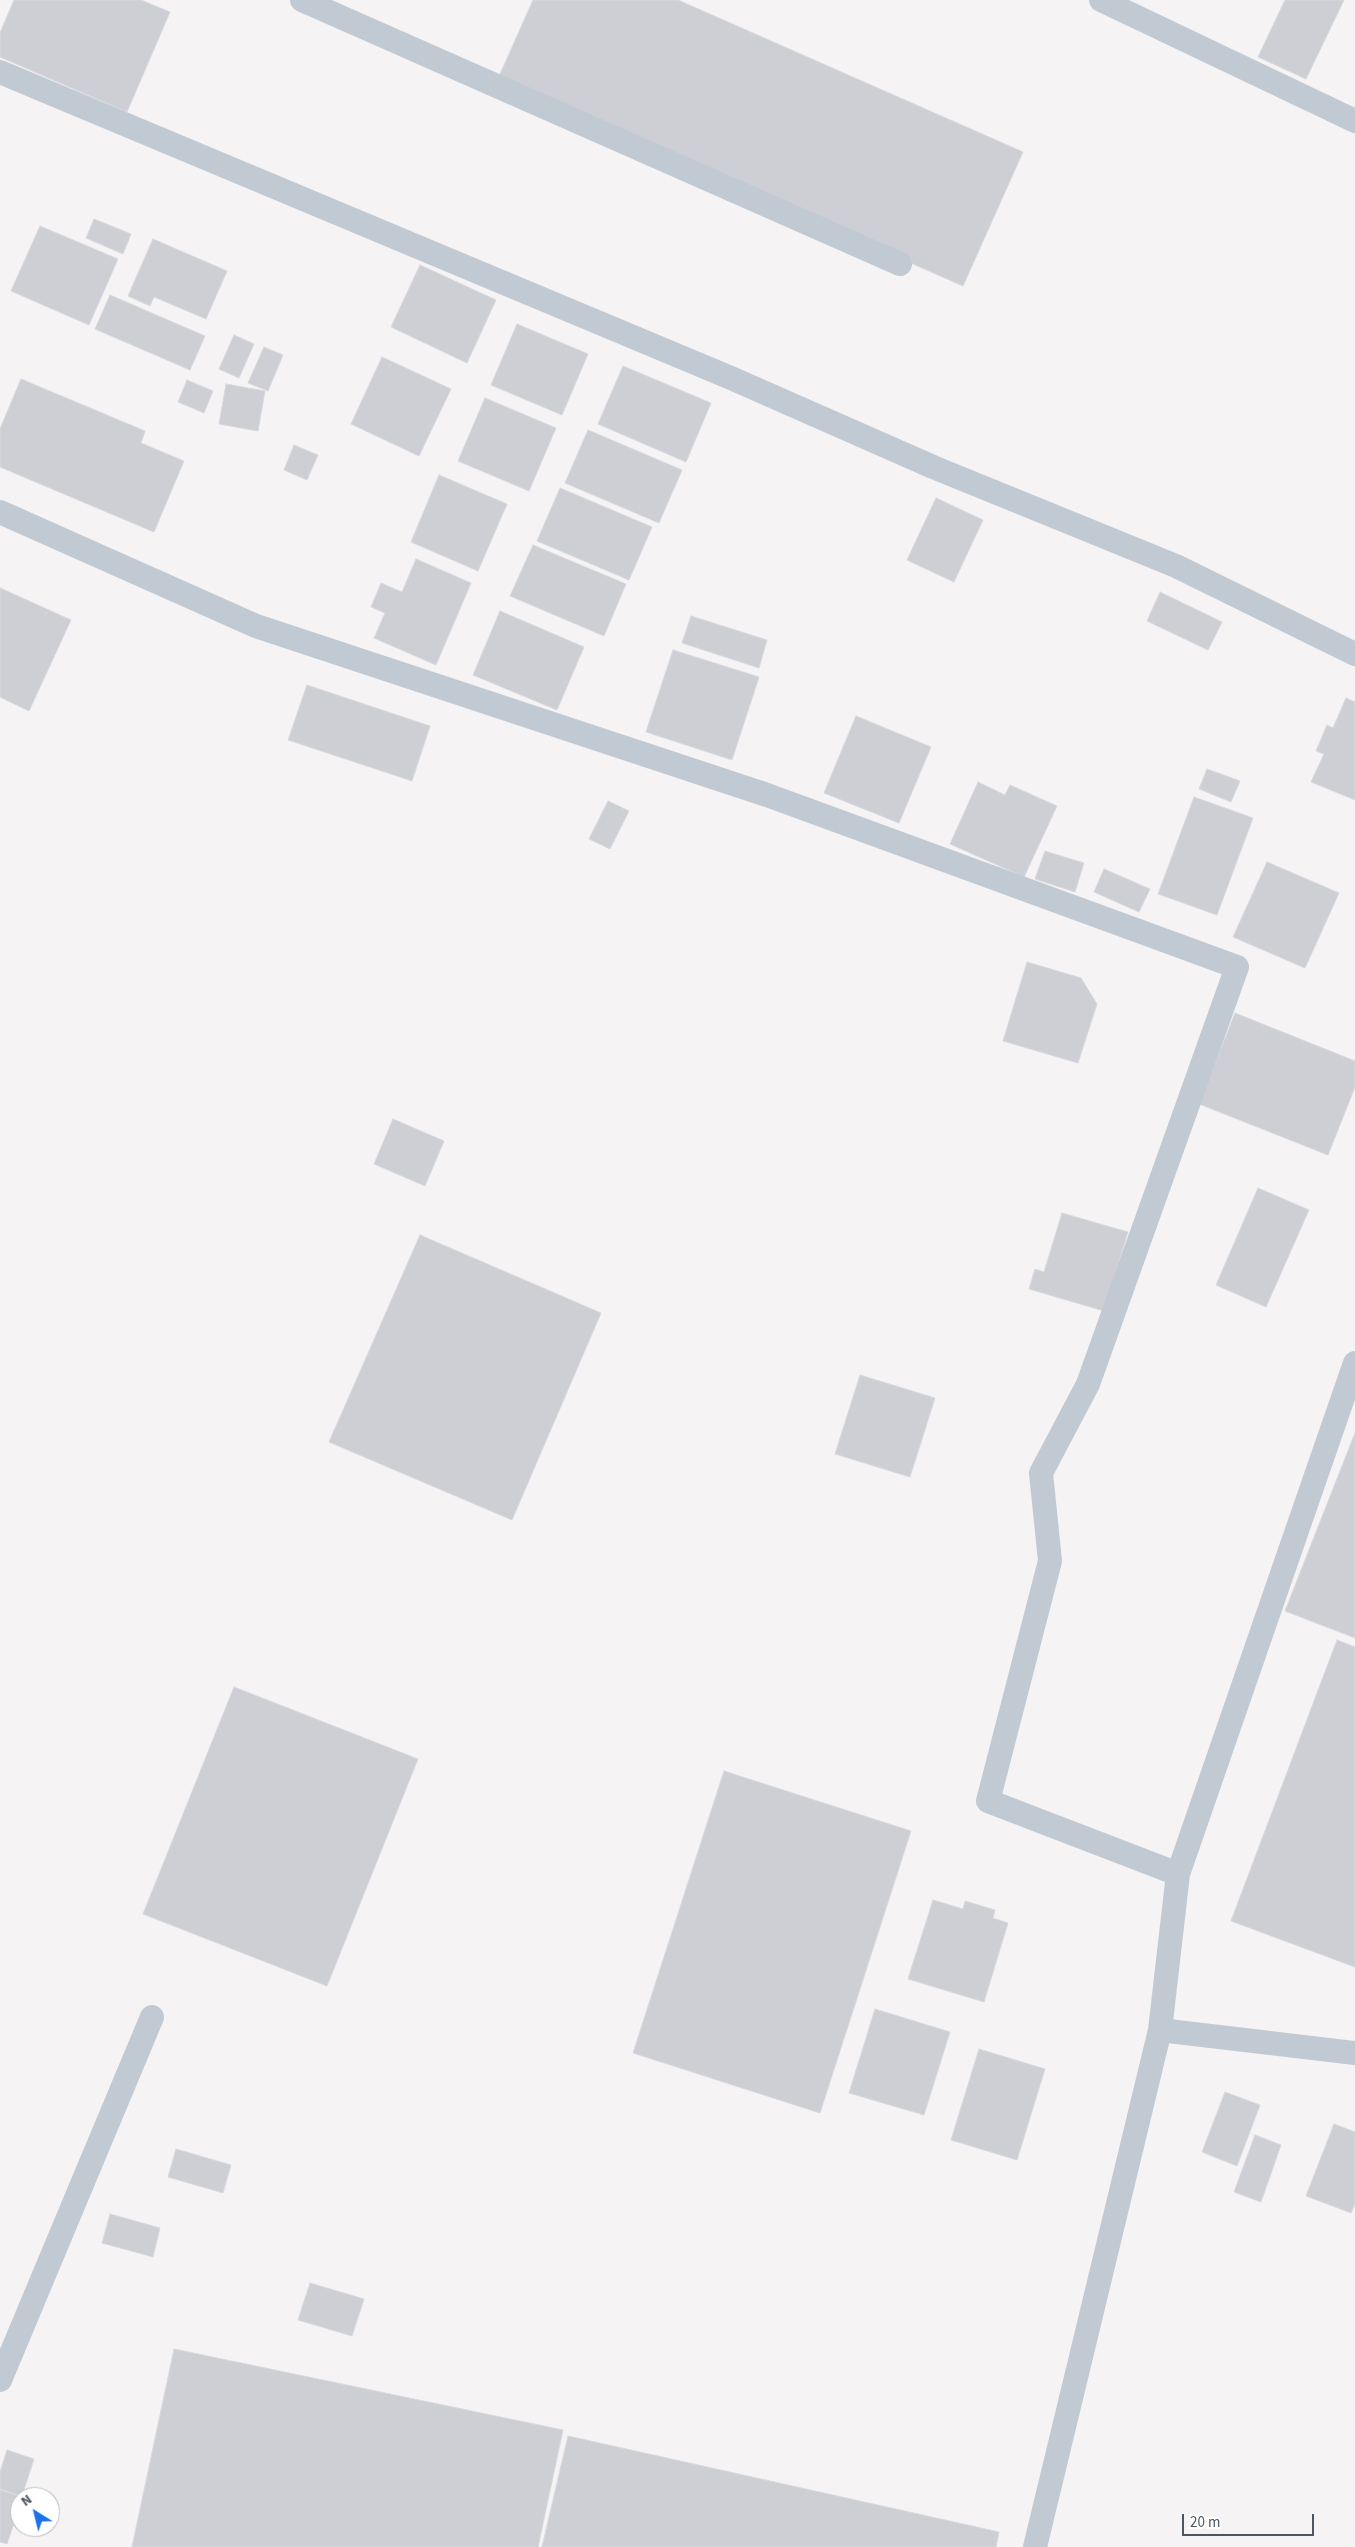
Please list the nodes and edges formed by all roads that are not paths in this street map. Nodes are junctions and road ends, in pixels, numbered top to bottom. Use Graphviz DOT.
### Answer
graph roads {
  1 [pos="302,0"];
  2 [pos="1101,0"];
  3 [pos="0,72"];
  4 [pos="1355,121"];
  5 [pos="900,264"];
  6 [pos="0,512"];
  7 [pos="1355,654"];
  8 [pos="1355,1363"];
  9 [pos="1178,1874"];
  10 [pos="152,2017"];
  11 [pos="1160,2030"];
  12 [pos="1355,2053"];
  13 [pos="0,2380"];
  14 [pos="1035,2547"];
  1 -- 5 [label="lane"];
  2 -- 4 [label="lane"];
  3 -- 7 [label="lane"];
  6 -- 9 [label="lane"];
  8 -- 9 [label="lane"];
  9 -- 11 [label="lane"];
  10 -- 13 [label="lane"];
  11 -- 12 [label="lane"];
  11 -- 14 [label="lane"];
}
